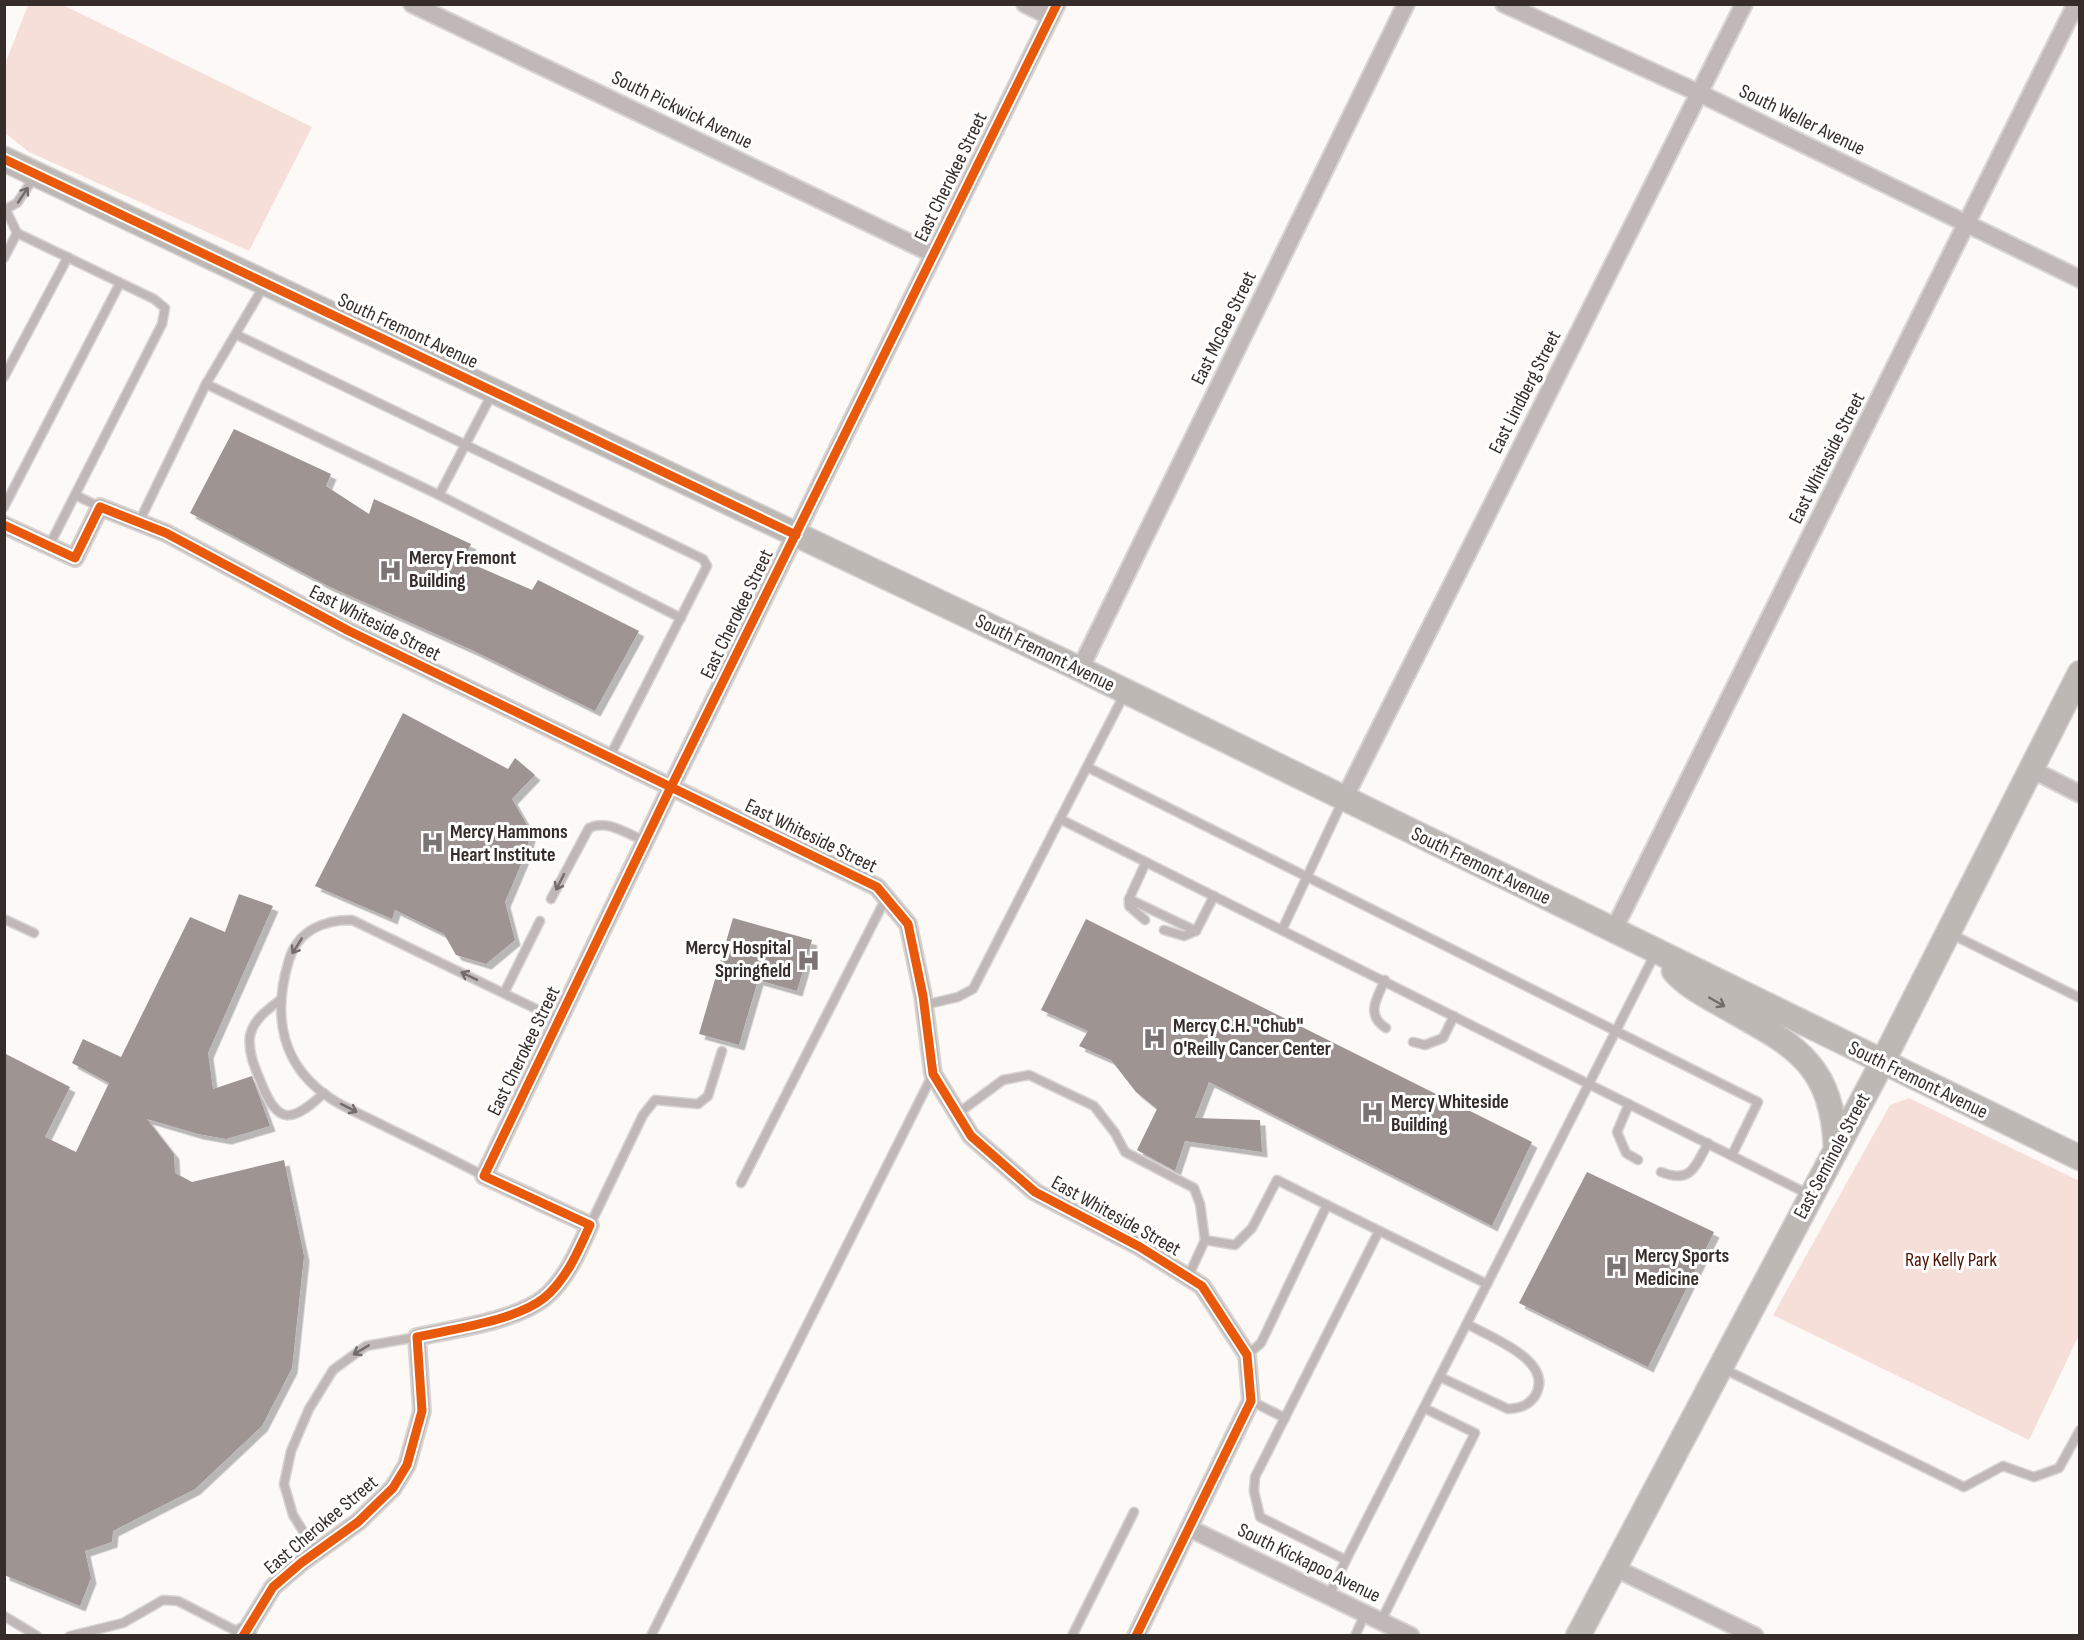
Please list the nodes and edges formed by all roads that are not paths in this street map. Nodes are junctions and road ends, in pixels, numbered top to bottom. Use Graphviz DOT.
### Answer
graph roads {
  1 [pos="412,4"];
  2 [pos="1025,4"];
  3 [pos="1406,4"];
  4 [pos="1504,4"];
  5 [pos="1744,4"];
  6 [pos="2076,4"];
  7 [pos="1054,11"];
  8 [pos="1700,93"];
  9 [pos="4,159"];
  10 [pos="36,174"];
  11 [pos="5,210"];
  12 [pos="1967,225"];
  13 [pos="18,233"];
  14 [pos="933,254"];
  15 [pos="68,257"];
  16 [pos="4,258"];
  17 [pos="2079,279"];
  18 [pos="120,283"];
  19 [pos="265,283"];
  20 [pos="237,336"];
  21 [pos="4,377"];
  22 [pos="206,384"];
  23 [pos="494,392"];
  24 [pos="466,444"];
  25 [pos="75,495"];
  26 [pos="439,495"];
  27 [pos="4,507"];
  28 [pos="100,507"];
  29 [pos="138,524"];
  30 [pos="4,525"];
  31 [pos="796,535"];
  32 [pos="49,546"];
  33 [pos="681,618"];
  34 [pos="1080,669"];
  35 [pos="2079,673"];
  36 [pos="1125,692"];
  37 [pos="609,758"];
  38 [pos="1087,767"];
  39 [pos="2031,770"];
  40 [pos="670,789"];
  41 [pos="2079,794"];
  42 [pos="1344,799"];
  43 [pos="1060,819"];
  44 [pos="645,841"];
  45 [pos="1146,862"];
  46 [pos="1308,878"];
  47 [pos="1214,896"];
  48 [pos="886,898"];
  49 [pos="551,899"];
  50 [pos="1129,899"];
  51 [pos="4,919"];
  52 [pos="1145,920"];
  53 [pos="540,921"];
  54 [pos="1164,930"];
  55 [pos="1282,930"];
  56 [pos="1196,931"];
  57 [pos="1613,931"];
  58 [pos="34,933"];
  59 [pos="1949,933"];
  60 [pos="1656,952"];
  61 [pos="1385,980"];
  62 [pos="504,993"];
  63 [pos="2079,998"];
  64 [pos="279,1001"];
  65 [pos="924,1005"];
  66 [pos="1454,1016"];
  67 [pos="559,1020"];
  68 [pos="1386,1028"];
  69 [pos="1616,1032"];
  70 [pos="1413,1042"];
  71 [pos="722,1051"];
  72 [pos="1882,1063"];
  73 [pos="933,1074"];
  74 [pos="1590,1084"];
  75 [pos="324,1093"];
  76 [pos="1629,1104"];
  77 [pos="957,1114"];
  78 [pos="1708,1143"];
  79 [pos="1836,1149"];
  80 [pos="1732,1155"];
  81 [pos="2079,1158"];
  82 [pos="1638,1160"];
  83 [pos="1661,1172"];
  84 [pos="484,1176"];
  85 [pos="741,1183"];
  86 [pos="1811,1195"];
  87 [pos="1327,1205"];
  88 [pos="590,1225"];
  89 [pos="1379,1231"];
  90 [pos="1205,1240"];
  91 [pos="1188,1277"];
  92 [pos="1486,1284"];
  93 [pos="1467,1324"];
  94 [pos="417,1337"];
  95 [pos="1247,1355"];
  96 [pos="1720,1367"];
  97 [pos="1440,1377"];
  98 [pos="1251,1401"];
  99 [pos="1424,1407"];
  100 [pos="1285,1418"];
  101 [pos="2079,1430"];
  102 [pos="1134,1512"];
  103 [pos="1189,1528"];
  104 [pos="316,1552"];
  105 [pos="1346,1560"];
  106 [pos="1613,1567"];
  107 [pos="1329,1595"];
  108 [pos="1365,1614"];
  109 [pos="4,1616"];
  110 [pos="1381,1621"];
  111 [pos="37,1635"];
  112 [pos="70,1635"];
  113 [pos="244,1635"];
  114 [pos="651,1635"];
  115 [pos="1072,1635"];
  116 [pos="1136,1635"];
  117 [pos="1354,1635"];
  118 [pos="1411,1635"];
  119 [pos="1578,1635"];
  120 [pos="1755,1635"];
  1 -- 14 [label="street, South Pickwick Avenue"];
  2 -- 7 [label="street"];
  3 -- 34 [label="street, East McGee Street"];
  4 -- 8 [label="street, South Weller Avenue"];
  5 -- 8 [label="street, East Lindberg Street"];
  6 -- 12 [label="street, East Whiteside Street"];
  7 -- 14 [label="street, East Cherokee Street"];
  8 -- 12 [label="street, South Weller Avenue"];
  8 -- 42 [label="street, East Lindberg Street"];
  9 -- 10 [label="main road, South Fremont Avenue"];
  11 -- 10 [label="lane, one-way"];
  10 -- 19 [label="main road, South Fremont Avenue"];
  11 -- 13 [label="lane"];
  12 -- 17 [label="street, South Weller Avenue"];
  12 -- 57 [label="street, East Whiteside Street"];
  13 -- 15 [label="lane"];
  13 -- 16 [label="lane"];
  14 -- 31 [label="street, East Cherokee Street"];
  15 -- 18 [label="lane"];
  15 -- 21 [label="lane"];
  18 -- 25 [label="lane"];
  18 -- 27 [label="lane"];
  19 -- 20 [label="lane"];
  19 -- 23 [label="main road, South Fremont Avenue"];
  20 -- 22 [label="lane"];
  20 -- 24 [label="lane"];
  22 -- 26 [label="lane"];
  22 -- 29 [label="lane"];
  23 -- 24 [label="lane"];
  23 -- 31 [label="main road, South Fremont Avenue"];
  24 -- 26 [label="lane"];
  24 -- 33 [label="lane"];
  25 -- 28 [label="lane"];
  25 -- 32 [label="lane"];
  26 -- 33 [label="lane"];
  28 -- 29 [label="street, East Whiteside Street"];
  28 -- 32 [label="street"];
  29 -- 37 [label="street, East Whiteside Street"];
  30 -- 32 [label="street"];
  31 -- 34 [label="main road, South Fremont Avenue"];
  31 -- 40 [label="street, East Cherokee Street"];
  33 -- 37 [label="lane"];
  34 -- 36 [label="main road, South Fremont Avenue"];
  35 -- 39 [label="main road, East Seminole Street"];
  36 -- 38 [label="lane"];
  36 -- 42 [label="main road, South Fremont Avenue"];
  37 -- 40 [label="street, East Whiteside Street"];
  38 -- 43 [label="lane"];
  38 -- 46 [label="lane"];
  39 -- 41 [label="street"];
  39 -- 59 [label="main road, East Seminole Street"];
  40 -- 44 [label="street, East Cherokee Street"];
  40 -- 48 [label="street, East Whiteside Street"];
  42 -- 46 [label="lane"];
  42 -- 57 [label="main road, South Fremont Avenue"];
  43 -- 45 [label="lane"];
  43 -- 65 [label="lane"];
  44 -- 49 [label="lane, one-way"];
  44 -- 67 [label="street, East Cherokee Street"];
  45 -- 47 [label="lane"];
  45 -- 50 [label="lane"];
  46 -- 55 [label="lane"];
  46 -- 69 [label="lane"];
  47 -- 55 [label="lane"];
  47 -- 56 [label="lane"];
  48 -- 65 [label="street, East Whiteside Street"];
  48 -- 85 [label="lane"];
  50 -- 52 [label="lane"];
  50 -- 56 [label="lane"];
  51 -- 58 [label="lane"];
  53 -- 62 [label="lane"];
  54 -- 56 [label="lane"];
  55 -- 61 [label="lane"];
  57 -- 60 [label="main road, South Fremont Avenue"];
  59 -- 63 [label="lane"];
  59 -- 72 [label="main road, East Seminole Street"];
  60 -- 69 [label="lane"];
  60 -- 72 [label="main road, South Fremont Avenue"];
  60 -- 79 [label="main road, one-way"];
  61 -- 66 [label="lane"];
  61 -- 68 [label="lane"];
  62 -- 64 [label="lane, one-way"];
  62 -- 67 [label="lane"];
  64 -- 75 [label="lane"];
  64 -- 75 [label="lane"];
  65 -- 73 [label="street, East Whiteside Street"];
  66 -- 70 [label="lane"];
  66 -- 74 [label="lane"];
  67 -- 84 [label="street, East Cherokee Street"];
  69 -- 74 [label="lane"];
  69 -- 80 [label="lane"];
  71 -- 88 [label="lane"];
  72 -- 79 [label="main road, East Seminole Street"];
  72 -- 81 [label="main road, South Fremont Avenue"];
  73 -- 77 [label="street, East Whiteside Street"];
  73 -- 114 [label="lane"];
  74 -- 76 [label="lane"];
  74 -- 92 [label="lane"];
  75 -- 84 [label="lane, one-way"];
  76 -- 78 [label="lane"];
  76 -- 82 [label="lane"];
  77 -- 90 [label="lane"];
  77 -- 91 [label="street, East Whiteside Street"];
  78 -- 80 [label="lane"];
  78 -- 83 [label="lane"];
  79 -- 86 [label="main road, East Seminole Street"];
  80 -- 86 [label="lane"];
  84 -- 88 [label="street"];
  86 -- 96 [label="main road, East Seminole Street"];
  87 -- 89 [label="lane"];
  87 -- 90 [label="lane"];
  87 -- 95 [label="lane"];
  88 -- 94 [label="street"];
  89 -- 92 [label="lane"];
  89 -- 100 [label="lane"];
  90 -- 91 [label="lane"];
  91 -- 95 [label="street, East Whiteside Street"];
  92 -- 93 [label="lane"];
  93 -- 97 [label="lane"];
  93 -- 97 [label="lane"];
  94 -- 104 [label="street, East Cherokee Street"];
  94 -- 104 [label="lane, one-way"];
  95 -- 98 [label="street, East Whiteside Street"];
  96 -- 101 [label="lane"];
  96 -- 106 [label="main road, East Seminole Street"];
  97 -- 99 [label="lane"];
  98 -- 100 [label="lane"];
  98 -- 103 [label="street"];
  99 -- 105 [label="lane"];
  99 -- 110 [label="lane"];
  100 -- 105 [label="lane"];
  102 -- 115 [label="lane"];
  103 -- 107 [label="street, South Kickapoo Avenue"];
  103 -- 116 [label="street"];
  104 -- 113 [label="street, East Cherokee Street"];
  105 -- 107 [label="lane"];
  106 -- 119 [label="main road, East Seminole Street"];
  106 -- 120 [label="street"];
  107 -- 108 [label="street, South Kickapoo Avenue"];
  108 -- 110 [label="street, South Kickapoo Avenue"];
  108 -- 117 [label="lane"];
  109 -- 111 [label="lane"];
  110 -- 118 [label="street, South Kickapoo Avenue"];
  112 -- 113 [label="lane"];
}
